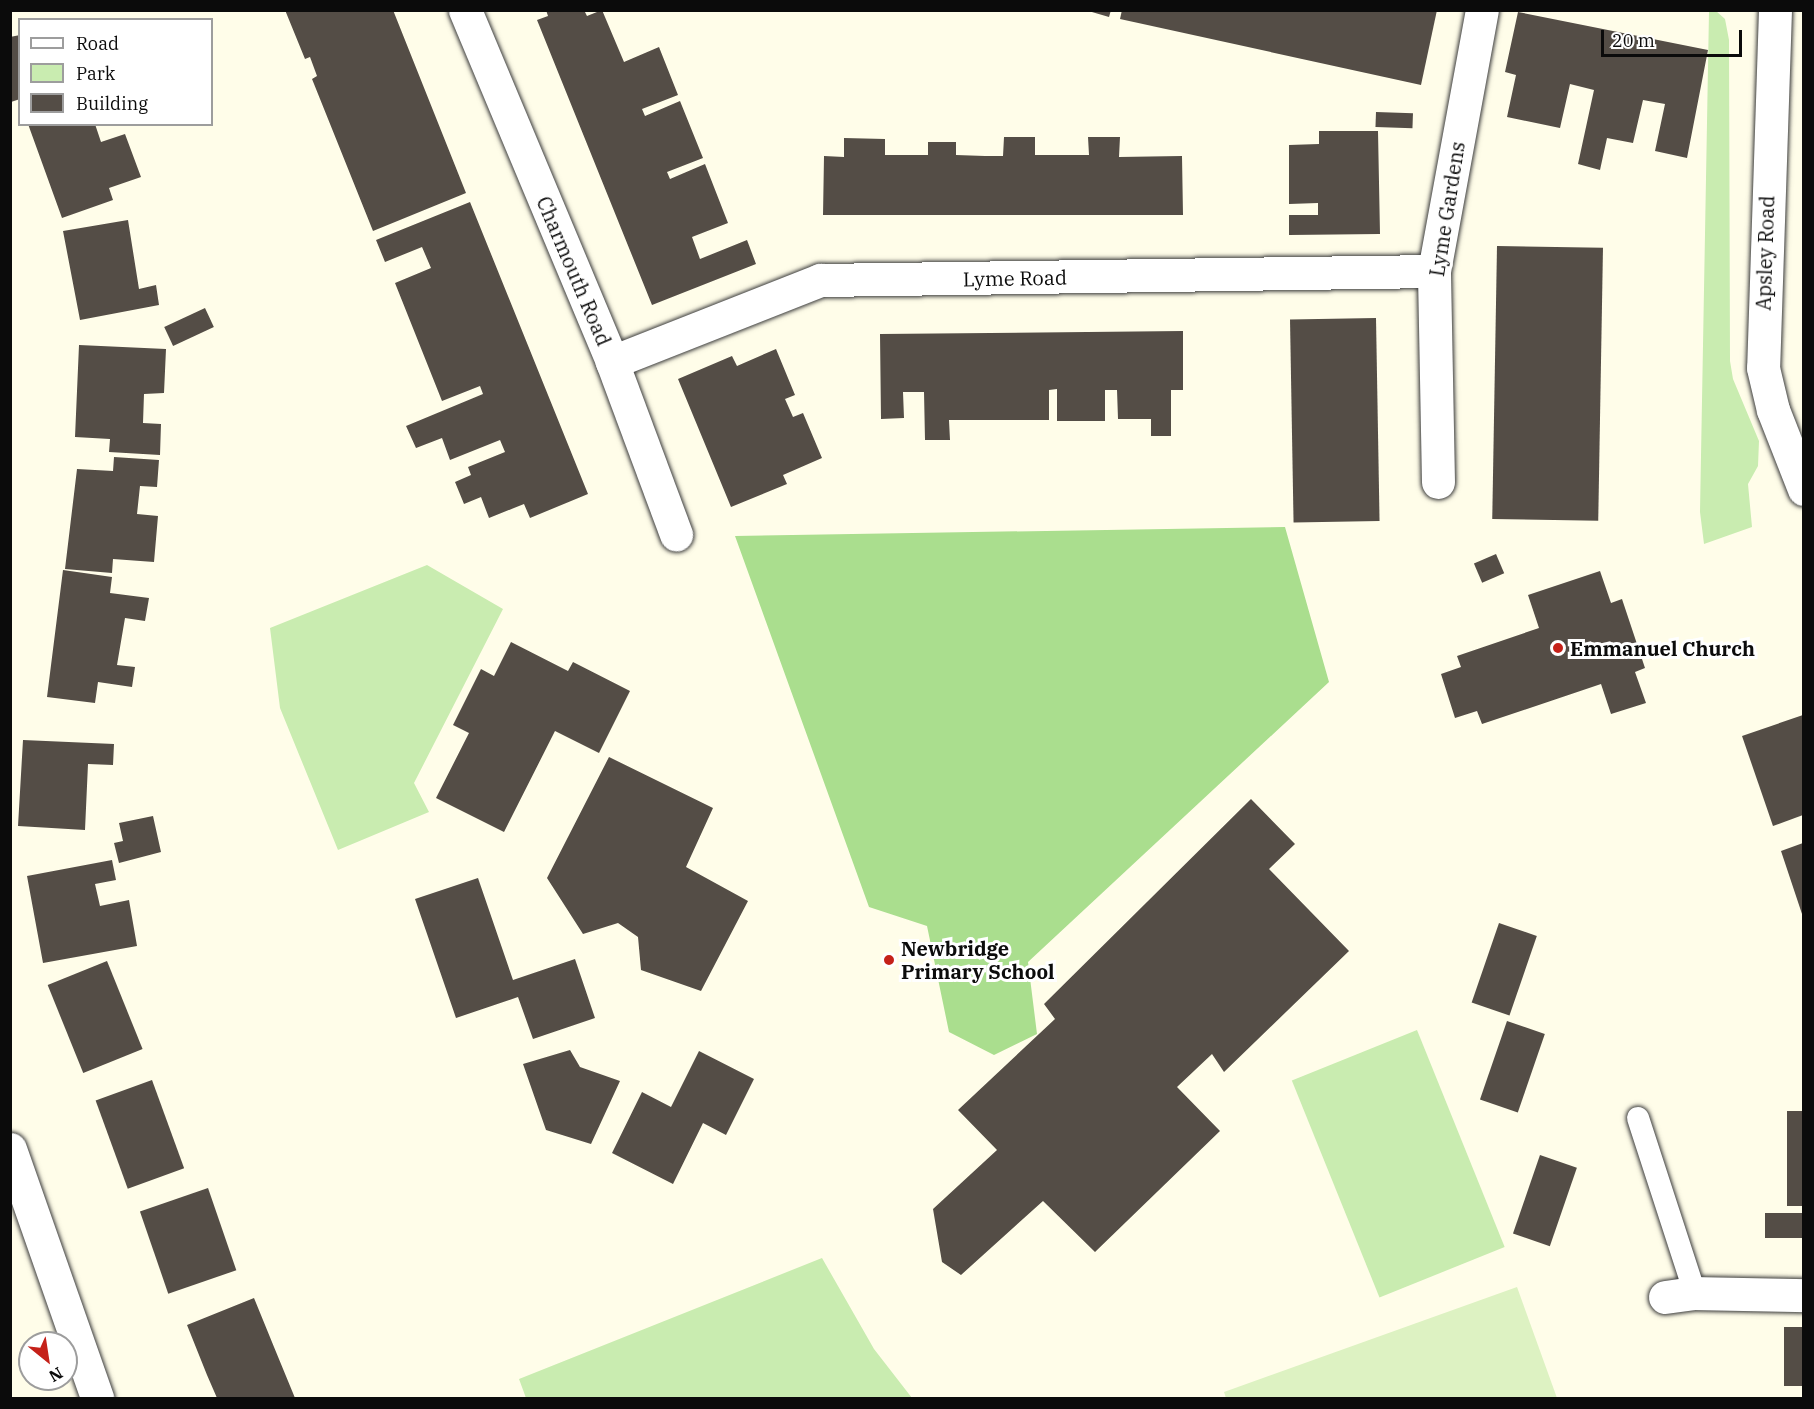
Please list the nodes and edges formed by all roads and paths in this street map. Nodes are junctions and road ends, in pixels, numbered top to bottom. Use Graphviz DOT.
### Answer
graph roads {
  1 [pos="465,10"];
  2 [pos="1482,10"];
  3 [pos="1775,10"];
  4 [pos="1434,271"];
  5 [pos="612,362"];
  6 [pos="1438,482"];
  7 [pos="1803,489"];
  8 [pos="676,534"];
  9 [pos="1638,1118"];
  10 [pos="10,1149"];
  11 [pos="1680,1295"];
  12 [pos="1803,1295"];
  13 [pos="97,1398"];
  1 -- 5 [label="street, Charmouth Road"];
  2 -- 4 [label="street, Lyme Gardens"];
  3 -- 7 [label="street, Apsley Road"];
  4 -- 5 [label="street, Lyme Road"];
  4 -- 6 [label="street, Lyme Gardens"];
  5 -- 8 [label="street, Charmouth Road"];
  9 -- 11 [label="lane"];
  10 -- 13 [label="street"];
  11 -- 12 [label="street"];
}
